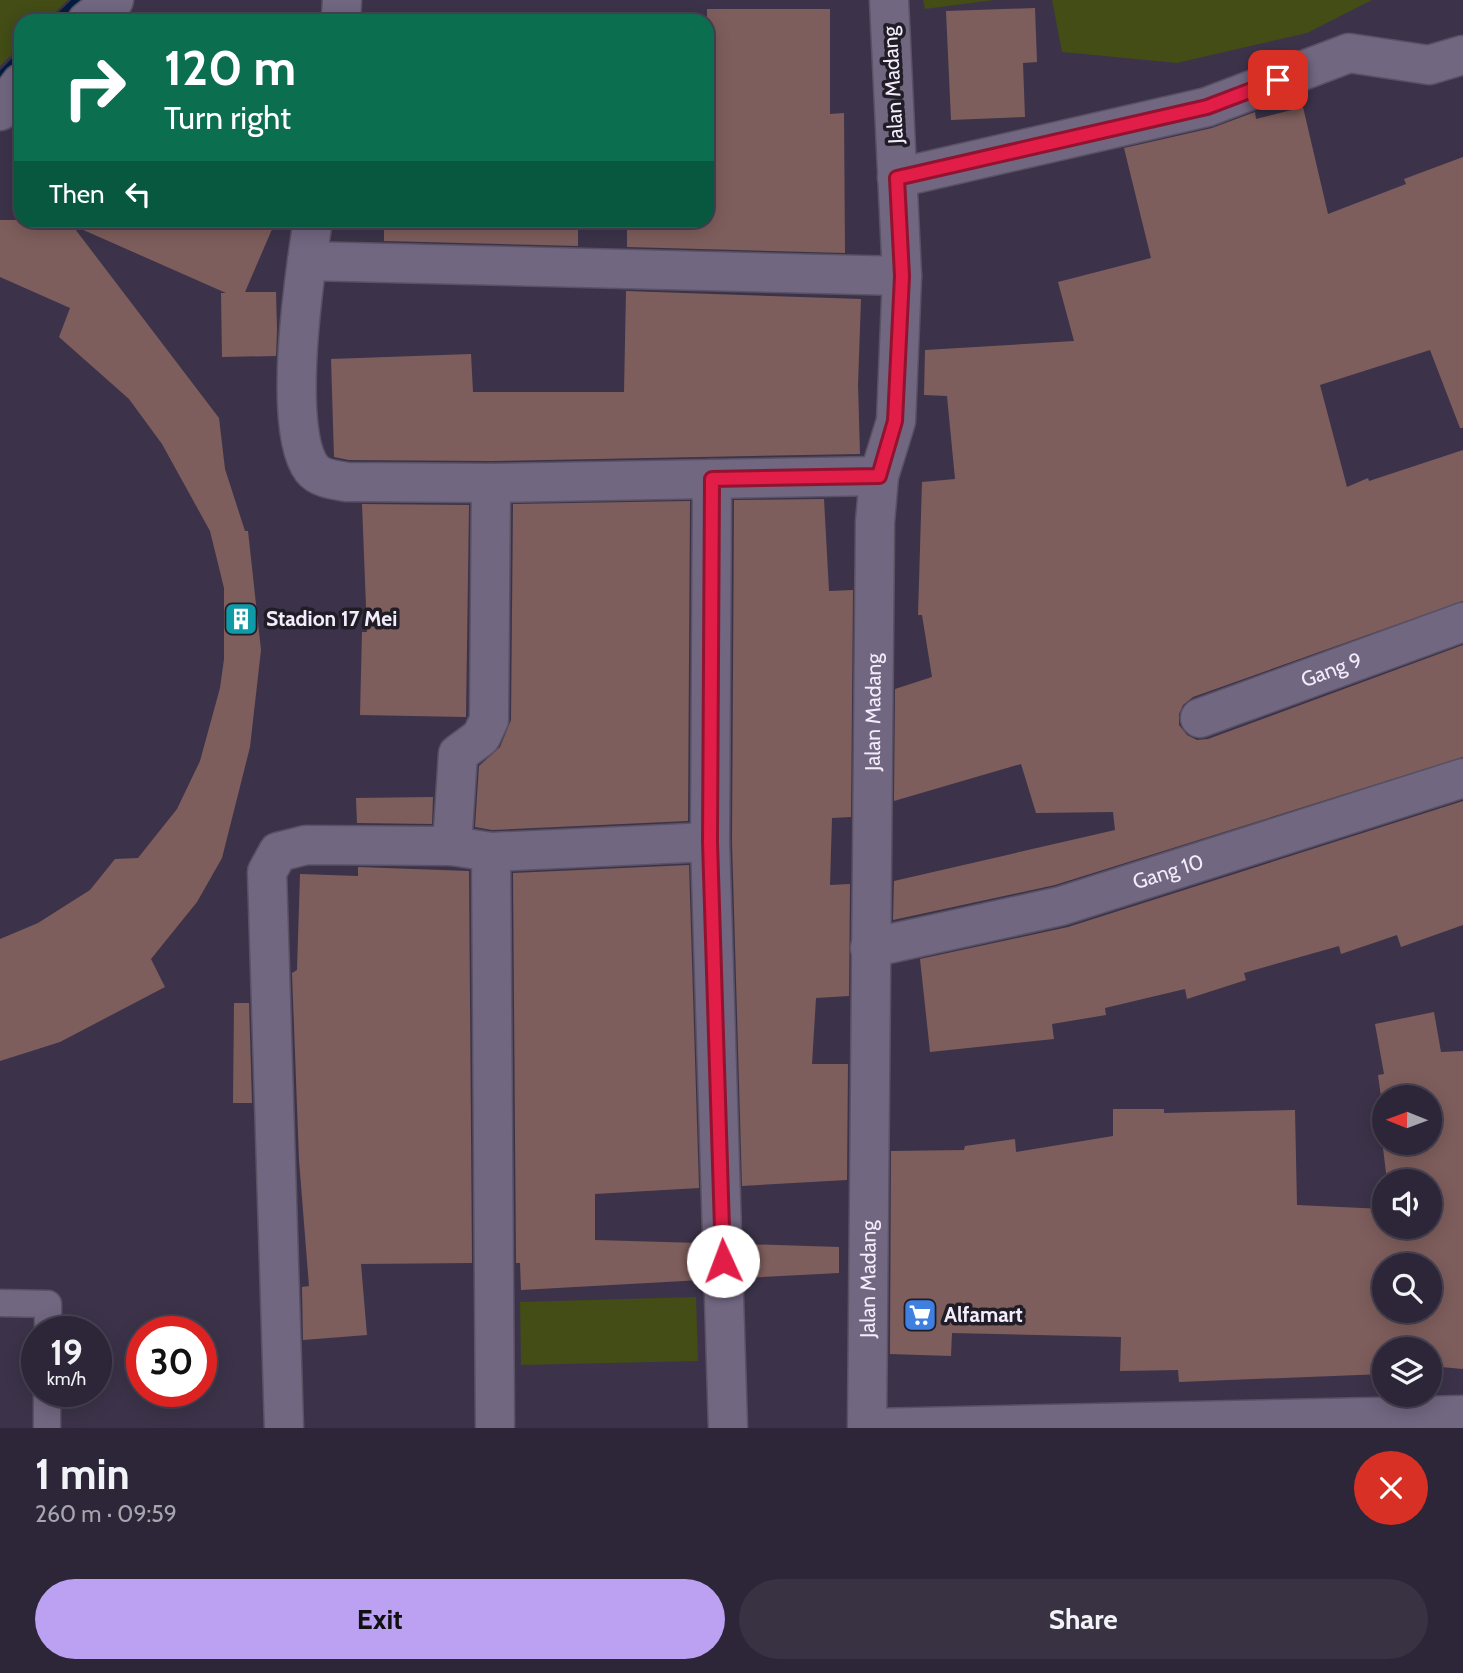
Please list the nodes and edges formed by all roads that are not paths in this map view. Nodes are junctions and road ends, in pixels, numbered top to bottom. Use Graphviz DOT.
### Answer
graph roads {
  1 [pos="114,0"];
  2 [pos="889,0"];
  3 [pos="96,14"];
  4 [pos="1463,55"];
  5 [pos="14,92"];
  6 [pos="0,111"];
  7 [pos="897,178"];
  8 [pos="312,228"];
  9 [pos="307,261"];
  10 [pos="902,276"];
  11 [pos="879,476"];
  12 [pos="712,479"];
  13 [pos="491,483"];
  14 [pos="1463,622"];
  15 [pos="1200,718"];
  16 [pos="1463,778"];
  17 [pos="710,842"];
  18 [pos="452,846"];
  19 [pos="491,852"];
  20 [pos="870,948"];
  21 [pos="0,1303"];
  22 [pos="48,1316"];
  23 [pos="47,1407"];
  24 [pos="1463,1415"];
  25 [pos="47,1428"];
  26 [pos="284,1428"];
  27 [pos="495,1428"];
  28 [pos="728,1428"];
  29 [pos="867,1428"];
  30 [pos="873,1428"];
  1 -- 3 [label="street"];
  2 -- 7 [label="street, Jalan Madang"];
  4 -- 7 [label="street"];
  5 -- 6 [label="street"];
  7 -- 10 [label="street, Jalan Madang"];
  8 -- 9 [label="street"];
  9 -- 10 [label="street"];
  9 -- 13 [label="street"];
  10 -- 11 [label="street, Jalan Madang"];
  11 -- 12 [label="street"];
  11 -- 20 [label="street, Jalan Madang"];
  12 -- 13 [label="street"];
  12 -- 17 [label="street"];
  13 -- 18 [label="street"];
  14 -- 15 [label="street, Gang 9"];
  16 -- 20 [label="street, Gang 10"];
  17 -- 19 [label="street"];
  17 -- 28 [label="street"];
  18 -- 19 [label="street"];
  18 -- 26 [label="street"];
  19 -- 27 [label="street"];
  20 -- 29 [label="street, Jalan Madang"];
  21 -- 22 [label="lane"];
  23 -- 25 [label="lane"];
  24 -- 30 [label="street"];
}
